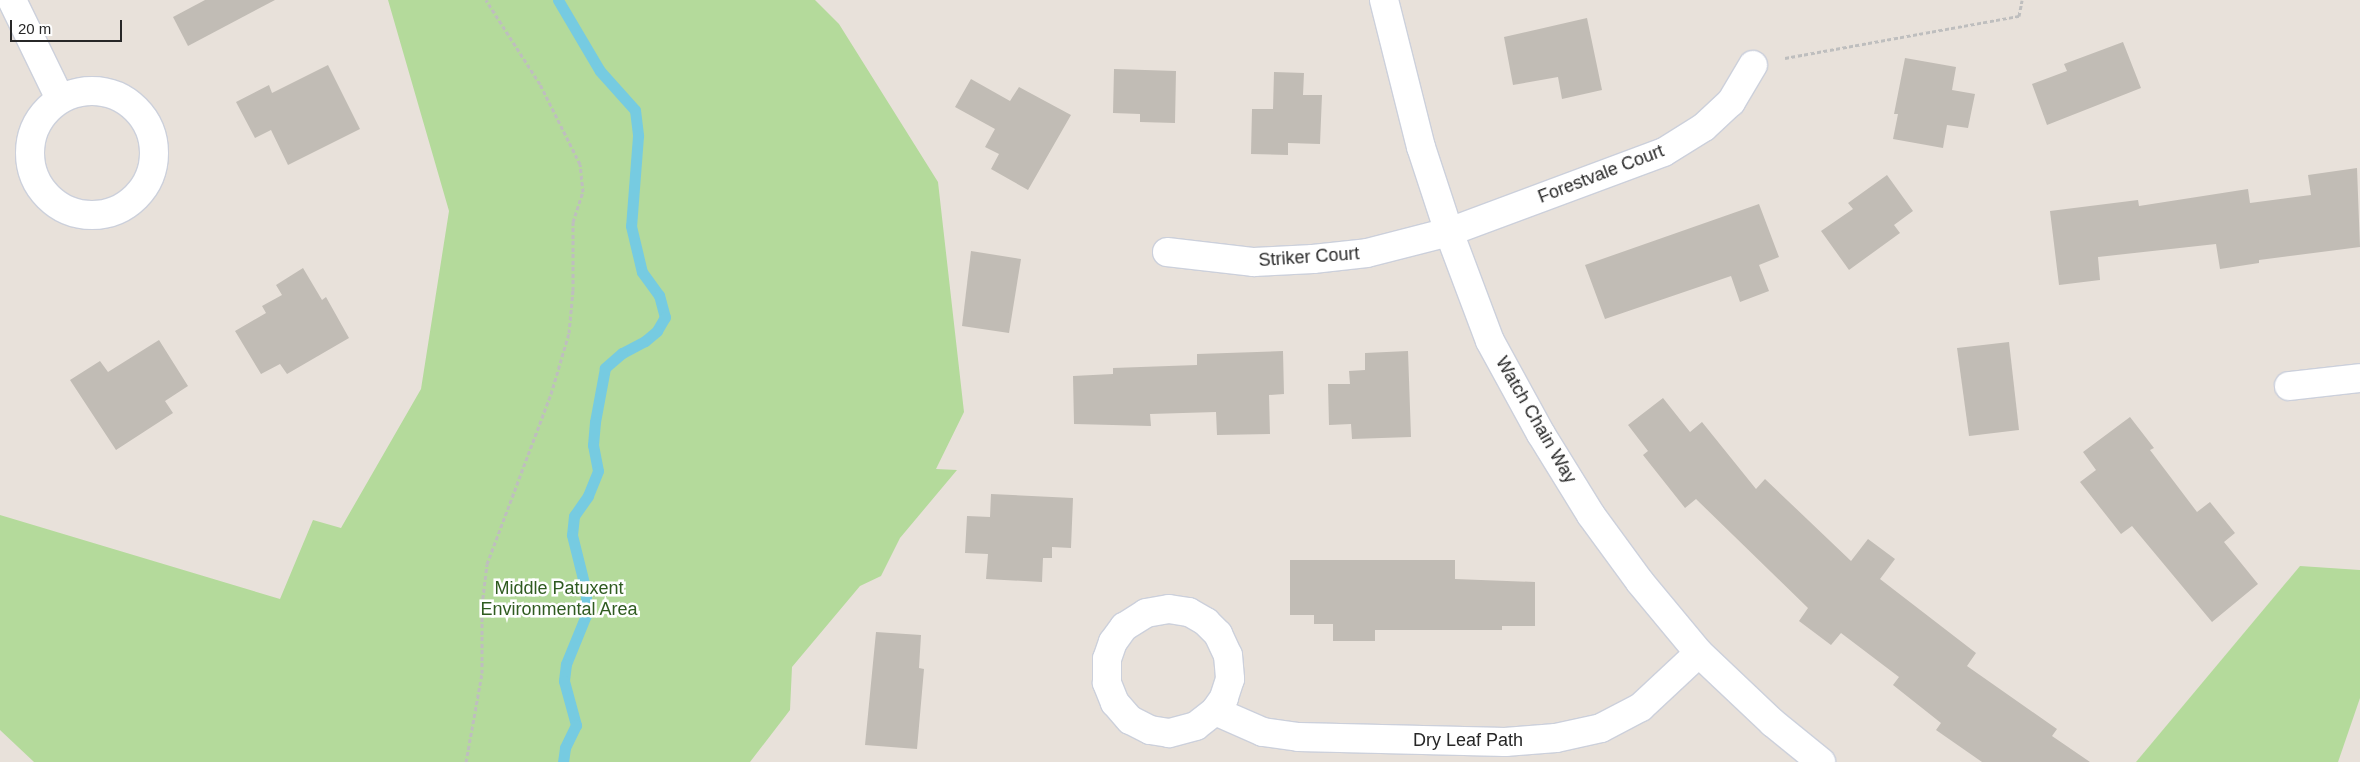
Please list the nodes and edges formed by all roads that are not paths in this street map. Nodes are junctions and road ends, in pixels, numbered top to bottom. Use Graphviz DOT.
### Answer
graph roads {
  1 [pos="12,0"];
  2 [pos="1384,0"];
  3 [pos="1753,65"];
  4 [pos="60,99"];
  5 [pos="1449,232"];
  6 [pos="1167,252"];
  7 [pos="2360,378"];
  8 [pos="2289,386"];
  9 [pos="1699,653"];
  10 [pos="1215,711"];
  11 [pos="1822,762"];
  1 -- 4 [label="street"];
  2 -- 5 [label="street, Watch Chain Way"];
  3 -- 5 [label="street, Forestvale Court"];
  4 -- 4 [label="street"];
  5 -- 6 [label="street, Striker Court"];
  5 -- 9 [label="street, Watch Chain Way"];
  7 -- 8 [label="street"];
  9 -- 10 [label="street, Dry Leaf Path"];
  9 -- 11 [label="street, Watch Chain Way"];
  10 -- 10 [label="street"];
}
